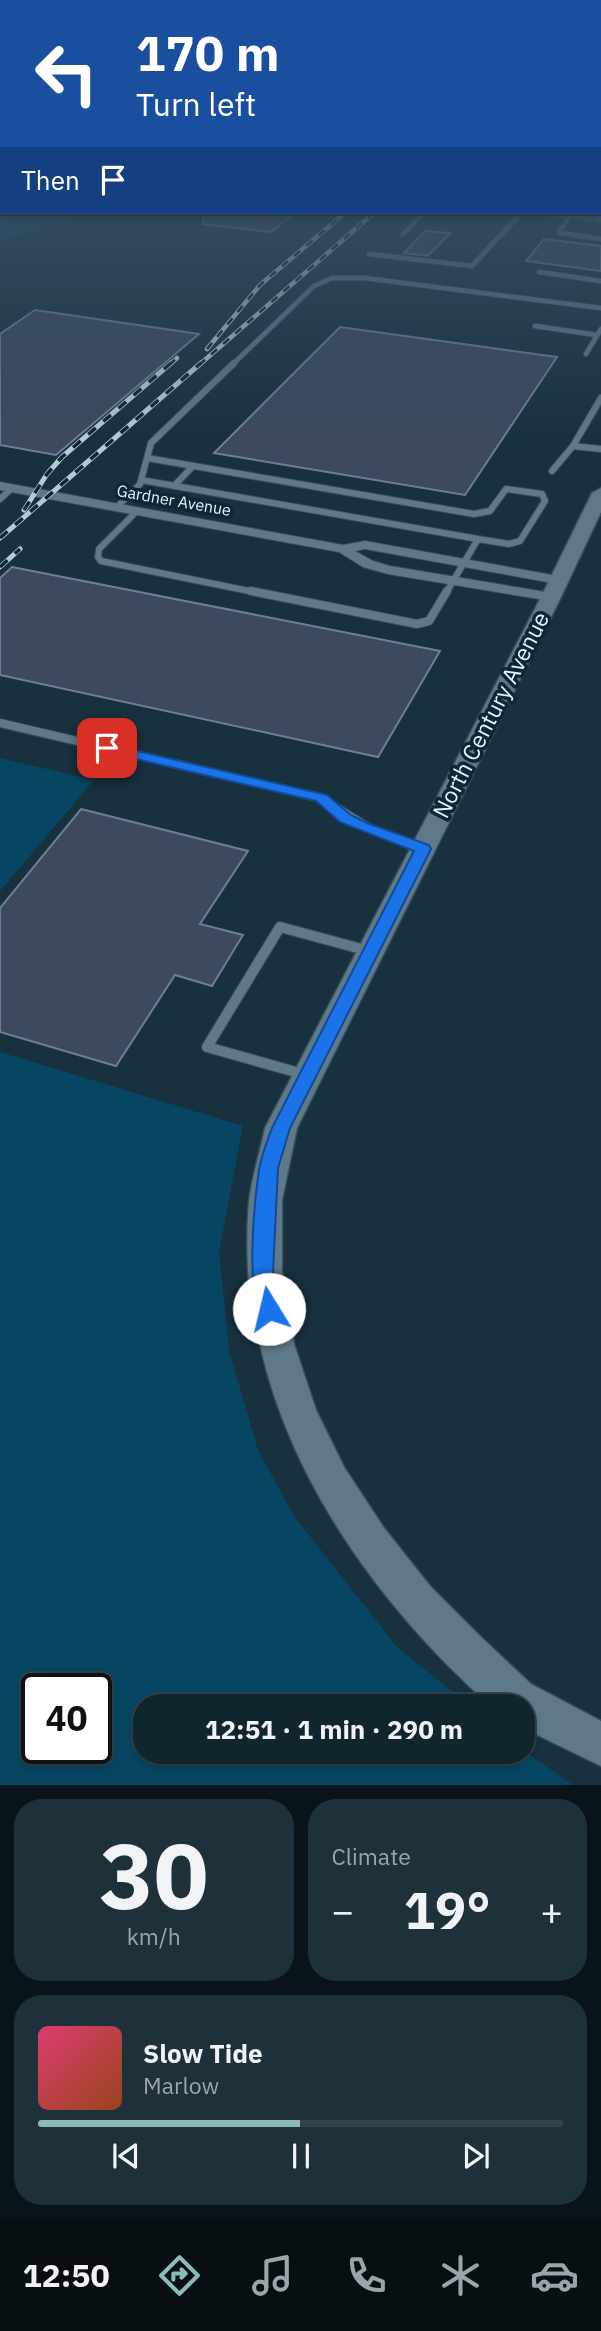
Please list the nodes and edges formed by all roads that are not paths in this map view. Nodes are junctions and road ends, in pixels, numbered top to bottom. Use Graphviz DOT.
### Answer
graph roads {
  1 [pos="542,272"];
  2 [pos="601,281"];
  3 [pos="601,308"];
  4 [pos="535,327"];
  5 [pos="601,328"];
  6 [pos="597,335"];
  7 [pos="586,354"];
  8 [pos="601,398"];
  9 [pos="572,446"];
  10 [pos="601,449"];
  11 [pos="147,458"];
  12 [pos="193,466"];
  13 [pos="552,471"];
  14 [pos="141,480"];
  15 [pos="174,485"];
  16 [pos="6,487"];
  17 [pos="601,493"];
  18 [pos="0,499"];
  19 [pos="117,508"];
  20 [pos="137,511"];
  21 [pos="478,539"];
  22 [pos="343,549"];
  23 [pos="463,563"];
  24 [pos="453,581"];
  25 [pos="555,588"];
  26 [pos="0,723"];
  27 [pos="423,849"];
  28 [pos="371,952"];
  29 [pos="308,1075"];
  30 [pos="601,1744"];
  1 -- 2 [label="lane"];
  3 -- 11 [label="lane"];
  4 -- 6 [label="lane"];
  5 -- 6 [label="lane"];
  6 -- 7 [label="lane"];
  8 -- 9 [label="lane"];
  9 -- 10 [label="lane"];
  9 -- 13 [label="lane"];
  11 -- 12 [label="lane"];
  11 -- 14 [label="lane"];
  12 -- 15 [label="lane"];
  12 -- 21 [label="lane"];
  14 -- 15 [label="lane"];
  14 -- 19 [label="lane"];
  15 -- 21 [label="lane"];
  16 -- 18 [label="lane"];
  16 -- 19 [label="street, Gardner Avenue"];
  17 -- 25 [label="street, North Century Avenue"];
  19 -- 20 [label="street, Gardner Avenue"];
  20 -- 22 [label="street, Gardner Avenue"];
  20 -- 24 [label="lane"];
  21 -- 23 [label="lane"];
  22 -- 23 [label="street, Gardner Avenue"];
  22 -- 24 [label="street, Gardner Avenue"];
  23 -- 24 [label="lane"];
  23 -- 25 [label="street, Gardner Avenue"];
  24 -- 25 [label="street, Gardner Avenue"];
  25 -- 27 [label="street, North Century Avenue"];
  26 -- 27 [label="lane"];
  27 -- 28 [label="street, North Century Avenue"];
  28 -- 29 [label="street, North Century Avenue"];
  28 -- 29 [label="lane"];
  29 -- 30 [label="street, North Century Avenue"];
}
